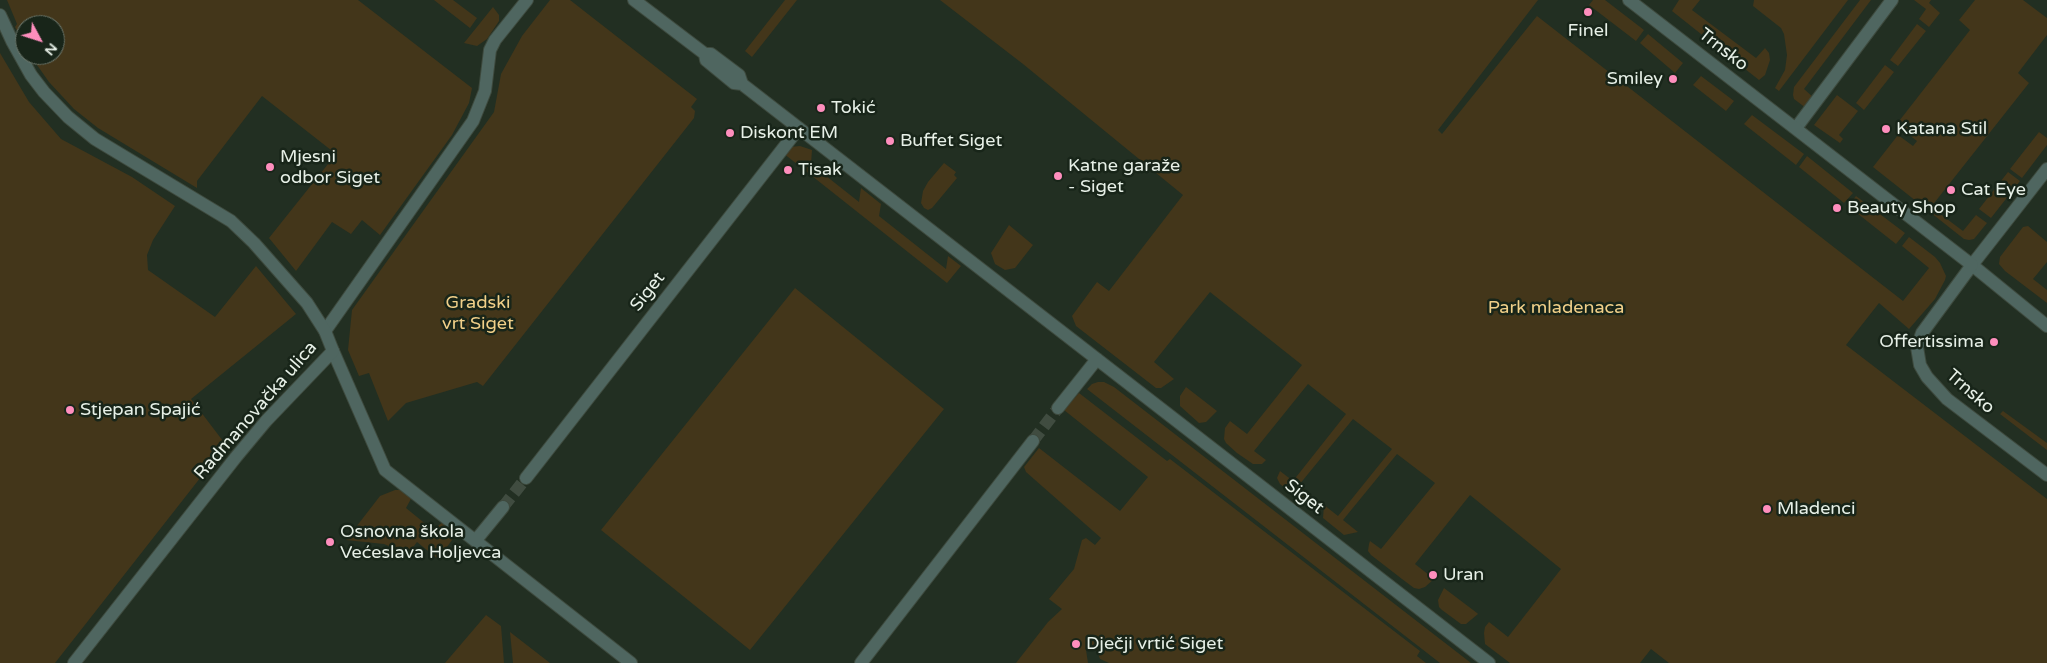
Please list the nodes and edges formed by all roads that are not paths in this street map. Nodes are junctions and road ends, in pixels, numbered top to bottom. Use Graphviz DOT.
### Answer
graph roads {
  1 [pos="527,0"];
  2 [pos="634,0"];
  3 [pos="1629,0"];
  4 [pos="1892,0"];
  5 [pos="0,15"];
  6 [pos="799,128"];
  7 [pos="1796,128"];
  8 [pos="2047,169"];
  9 [pos="1972,265"];
  10 [pos="2047,326"];
  11 [pos="325,331"];
  12 [pos="333,351"];
  13 [pos="1097,359"];
  14 [pos="1058,408"];
  15 [pos="1033,441"];
  16 [pos="2047,475"];
  17 [pos="526,478"];
  18 [pos="503,507"];
  19 [pos="476,540"];
  20 [pos="74,663"];
  21 [pos="631,663"];
  22 [pos="861,663"];
  23 [pos="1489,663"];
  1 -- 11 [label="street"];
  2 -- 6 [label="street, Siget"];
  3 -- 7 [label="street, Trnsko"];
  4 -- 7 [label="street"];
  5 -- 11 [label="street, Radmanovačka ulica"];
  6 -- 13 [label="street, Siget"];
  6 -- 17 [label="street, Siget"];
  7 -- 9 [label="street, Trnsko"];
  8 -- 9 [label="street, Trnsko"];
  9 -- 10 [label="street, Trnsko"];
  9 -- 16 [label="street, Trnsko"];
  11 -- 12 [label="street, Radmanovačka ulica"];
  12 -- 19 [label="street"];
  12 -- 20 [label="street, Radmanovačka ulica"];
  13 -- 14 [label="street"];
  13 -- 23 [label="street, Siget"];
  15 -- 22 [label="street"];
  18 -- 19 [label="street"];
  19 -- 21 [label="street"];
}
